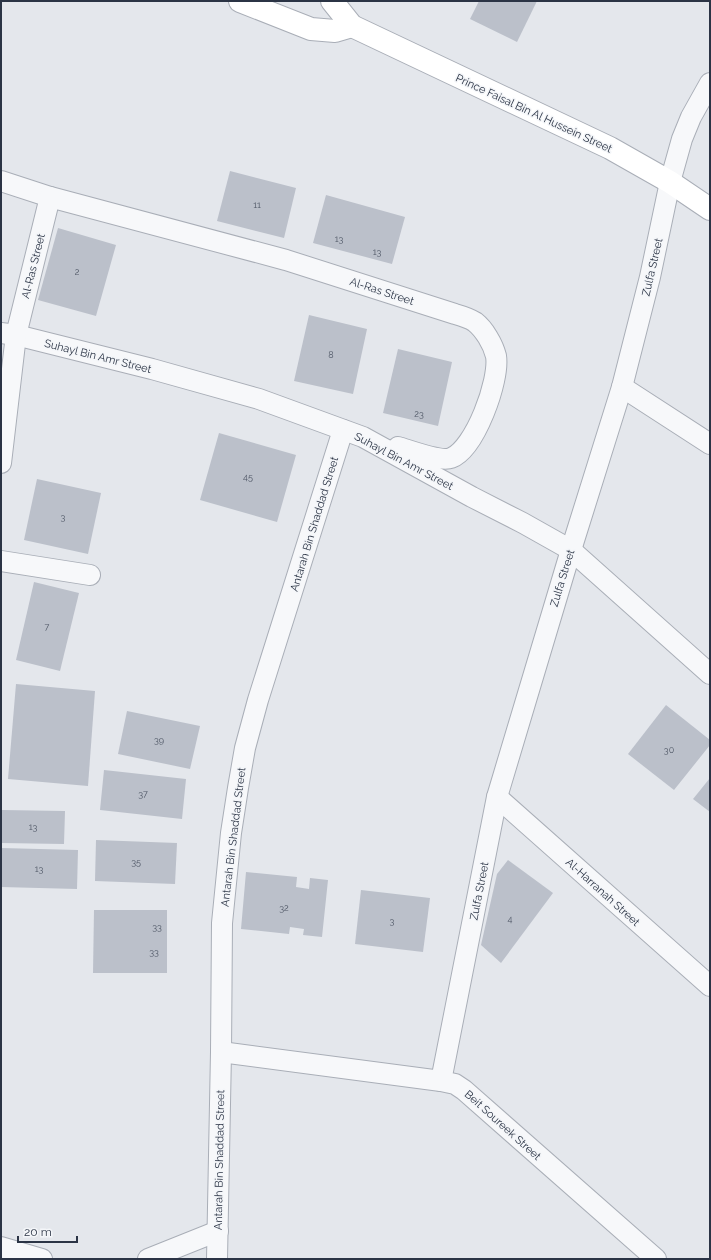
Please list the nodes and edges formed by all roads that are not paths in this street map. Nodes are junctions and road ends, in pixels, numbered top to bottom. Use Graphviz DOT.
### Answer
graph roads {
  1 [pos="240,1"];
  2 [pos="332,1"];
  3 [pos="352,26"];
  4 [pos="710,83"];
  5 [pos="1,181"];
  6 [pos="670,182"];
  7 [pos="50,197"];
  8 [pos="710,209"];
  9 [pos="9,334"];
  10 [pos="622,387"];
  11 [pos="344,430"];
  12 [pos="363,437"];
  13 [pos="710,444"];
  14 [pos="1,463"];
  15 [pos="571,550"];
  16 [pos="1,561"];
  17 [pos="90,575"];
  18 [pos="710,674"];
  19 [pos="497,797"];
  20 [pos="710,986"];
  21 [pos="221,1052"];
  22 [pos="441,1081"];
  23 [pos="218,1231"];
  24 [pos="1,1247"];
  25 [pos="42,1259"];
  26 [pos="148,1259"];
  27 [pos="217,1259"];
  28 [pos="656,1259"];
  1 -- 3 [label="street"];
  2 -- 3 [label="street, Prince Faisal Bin Al Hussein Street"];
  3 -- 6 [label="street, Prince Faisal Bin Al Hussein Street"];
  4 -- 6 [label="street, Zulfa Street"];
  5 -- 7 [label="street, Al-Ras Street"];
  6 -- 8 [label="street, Prince Faisal Bin Al Hussein Street"];
  6 -- 10 [label="street, Zulfa Street"];
  7 -- 9 [label="street, Al-Ras Street"];
  7 -- 12 [label="street, Al-Ras Street"];
  9 -- 11 [label="street, Suhayl Bin Amr Street"];
  9 -- 14 [label="street, Al-Ras Street"];
  10 -- 13 [label="street"];
  10 -- 15 [label="street, Zulfa Street"];
  11 -- 12 [label="street, Suhayl Bin Amr Street"];
  11 -- 21 [label="street, Antarah Bin Shaddad Street"];
  12 -- 15 [label="street, Suhayl Bin Amr Street"];
  15 -- 18 [label="street, Suhayl Bin Amr Street"];
  15 -- 19 [label="street, Zulfa Street"];
  16 -- 17 [label="street"];
  19 -- 20 [label="street, Al-Harranah Street"];
  19 -- 22 [label="street, Zulfa Street"];
  21 -- 22 [label="street, Beit Soureek Street"];
  21 -- 23 [label="street, Antarah Bin Shaddad Street"];
  22 -- 28 [label="street, Beit Soureek Street"];
  23 -- 26 [label="street"];
  23 -- 27 [label="street, Antarah Bin Shaddad Street"];
  24 -- 25 [label="street"];
}
